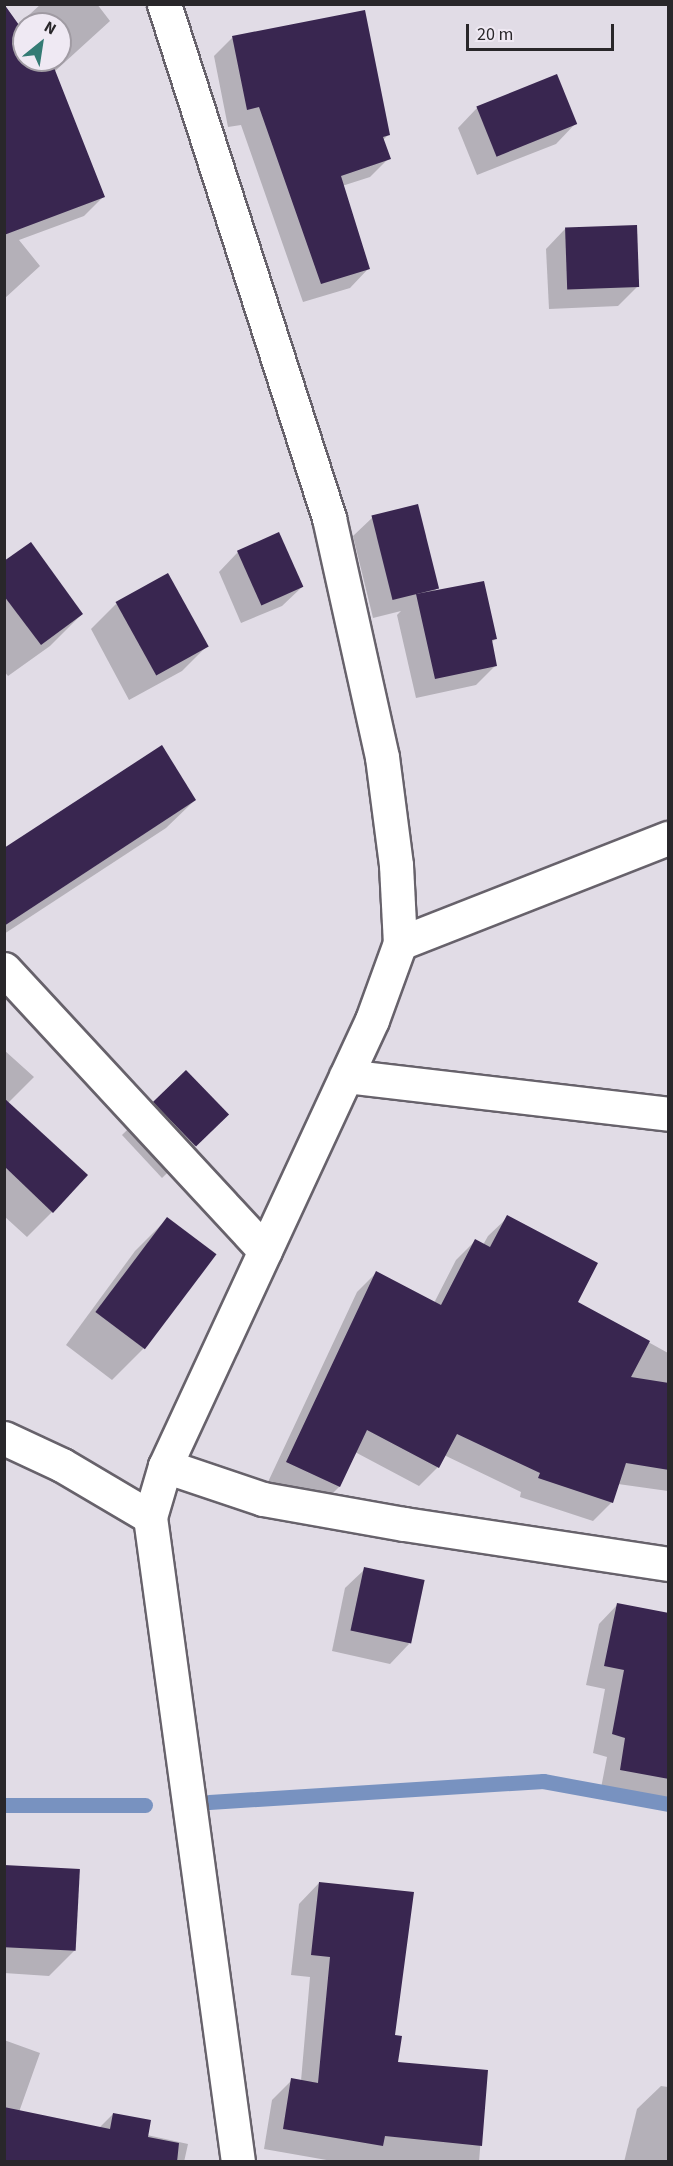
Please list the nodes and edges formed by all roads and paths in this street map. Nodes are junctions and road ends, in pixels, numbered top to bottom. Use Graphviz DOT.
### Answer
graph roads {
  1 [pos="164,4"];
  2 [pos="669,838"];
  3 [pos="400,943"];
  4 [pos="4,969"];
  5 [pos="346,1076"];
  6 [pos="669,1114"];
  7 [pos="265,1251"];
  8 [pos="4,1438"];
  9 [pos="165,1466"];
  10 [pos="150,1518"];
  11 [pos="669,1564"];
  12 [pos="238,2162"];
  1 -- 3 [label="street"];
  2 -- 3 [label="street"];
  3 -- 5 [label="street"];
  4 -- 7 [label="street"];
  5 -- 6 [label="street"];
  5 -- 7 [label="street"];
  7 -- 9 [label="street"];
  8 -- 10 [label="street"];
  9 -- 10 [label="street"];
  9 -- 11 [label="street"];
  10 -- 12 [label="street"];
}
